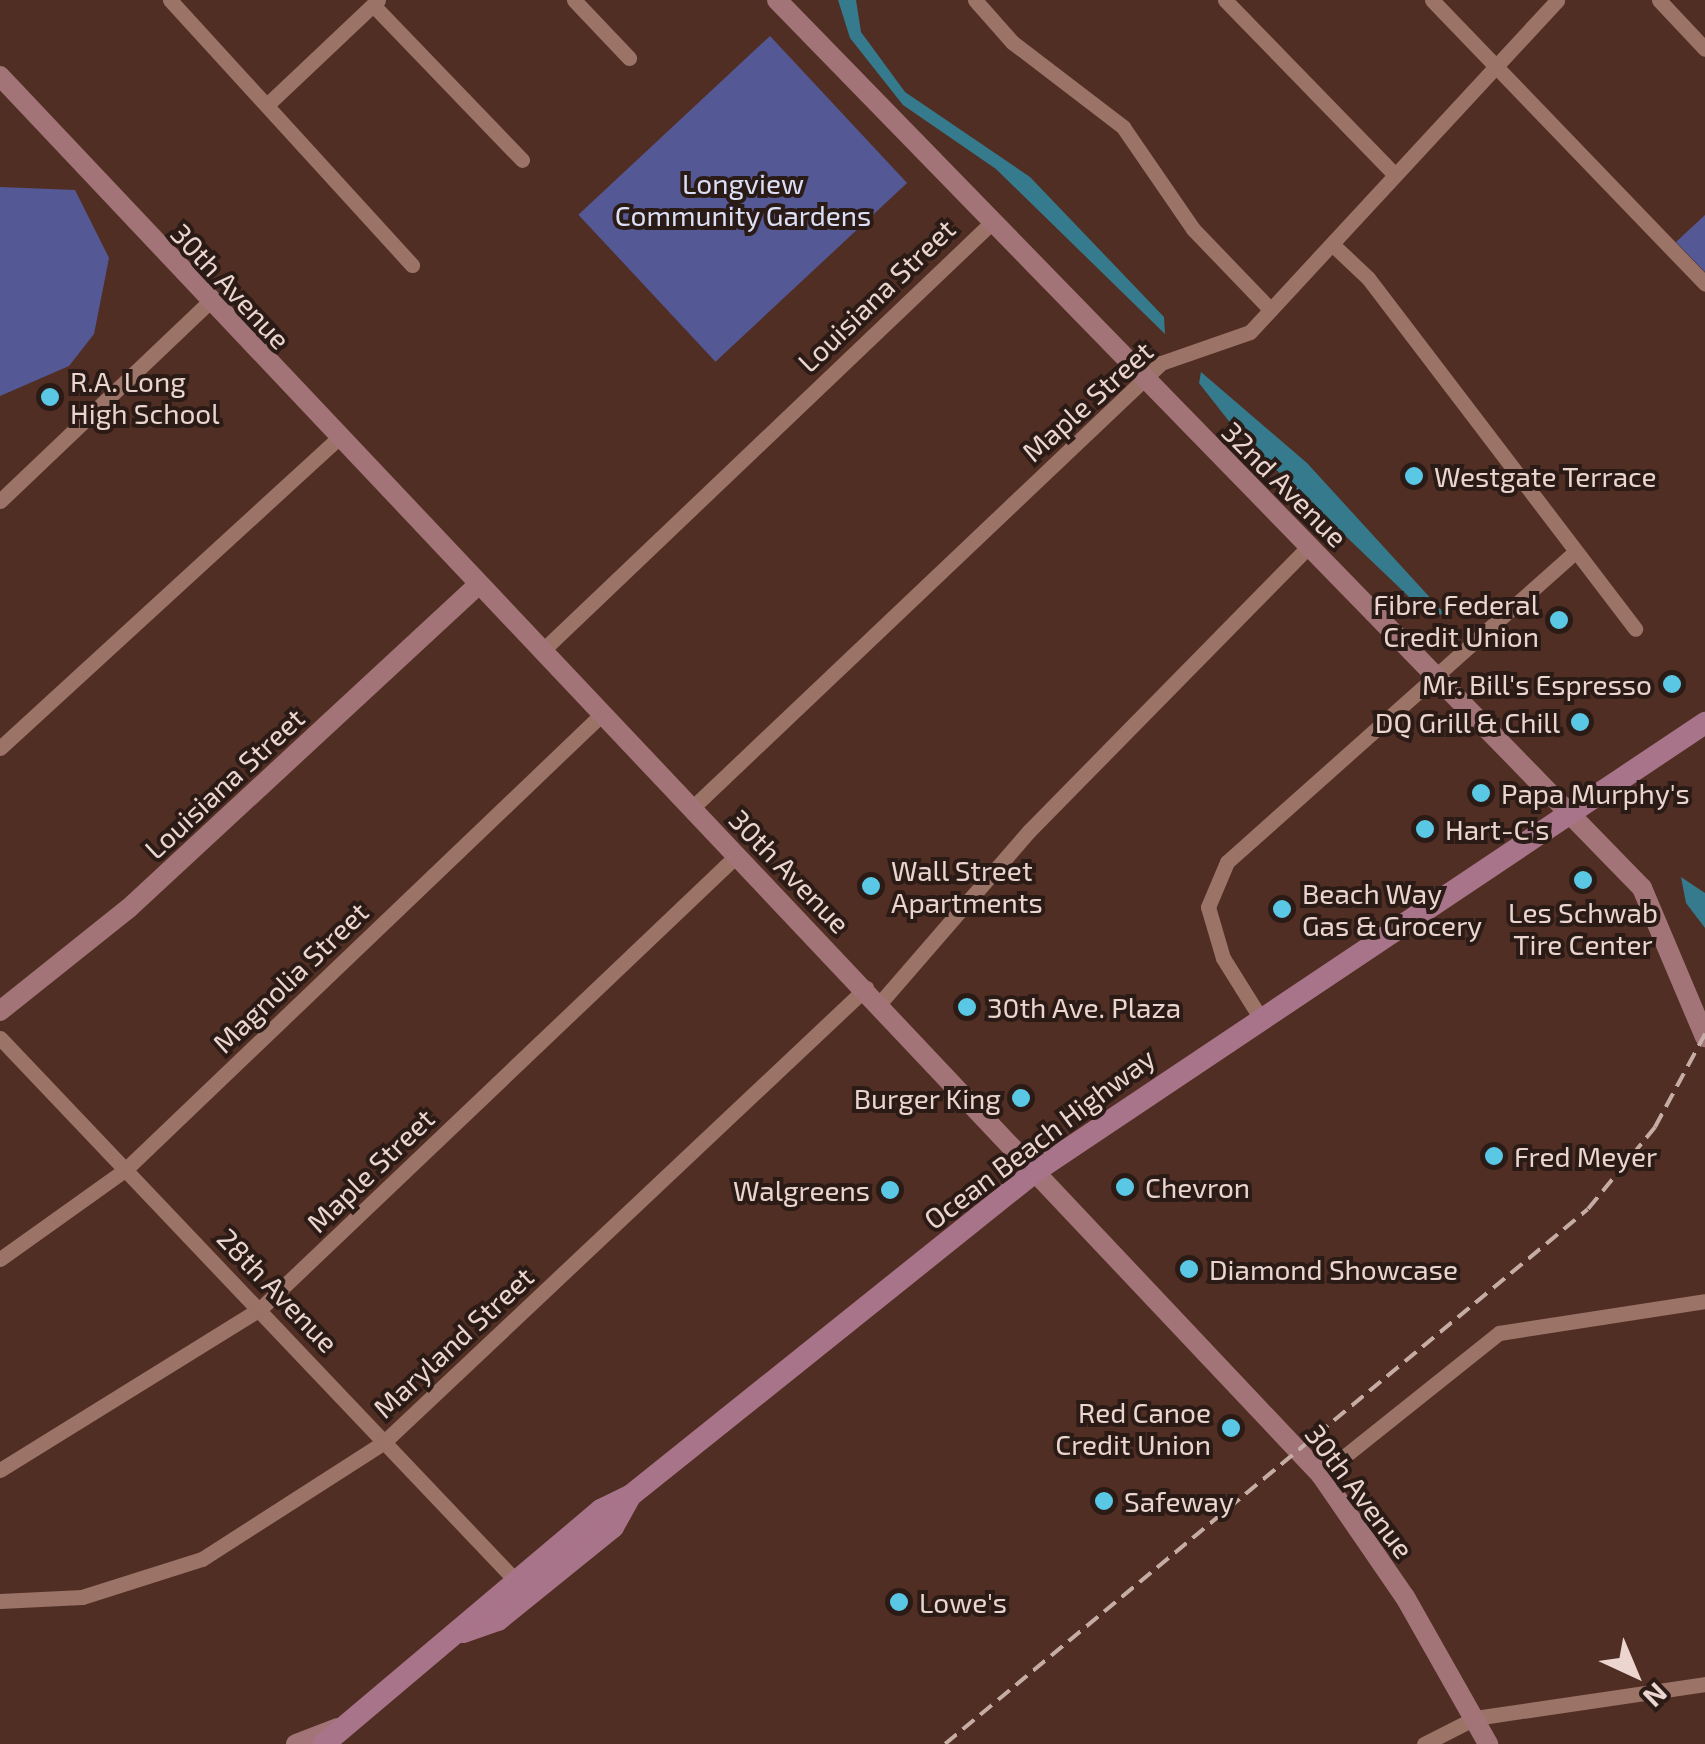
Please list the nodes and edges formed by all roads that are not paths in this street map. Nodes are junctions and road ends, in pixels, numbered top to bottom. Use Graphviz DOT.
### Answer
graph roads {
  1 [pos="170,0"];
  2 [pos="574,0"];
  3 [pos="777,0"];
  4 [pos="974,0"];
  5 [pos="1224,0"];
  6 [pos="1432,0"];
  7 [pos="1557,0"];
  8 [pos="1659,0"];
  9 [pos="376,2"];
  10 [pos="1705,49"];
  11 [pos="629,58"];
  12 [pos="1495,66"];
  13 [pos="0,76"];
  14 [pos="269,103"];
  15 [pos="522,160"];
  16 [pos="1396,175"];
  17 [pos="988,226"];
  18 [pos="1333,244"];
  19 [pos="412,265"];
  20 [pos="1705,284"];
  21 [pos="209,302"];
  22 [pos="1271,310"];
  23 [pos="1142,380"];
  24 [pos="336,440"];
  25 [pos="0,501"];
  26 [pos="1309,546"];
  27 [pos="1575,552"];
  28 [pos="477,586"];
  29 [pos="1635,629"];
  30 [pos="542,651"];
  31 [pos="1432,673"];
  32 [pos="601,715"];
  33 [pos="1705,723"];
  34 [pos="0,748"];
  35 [pos="1566,808"];
  36 [pos="690,809"];
  37 [pos="736,855"];
  38 [pos="873,996"];
  39 [pos="0,1012"];
  40 [pos="1258,1014"];
  41 [pos="1705,1037"];
  42 [pos="0,1038"];
  43 [pos="126,1168"];
  44 [pos="1037,1170"];
  45 [pos="0,1259"];
  46 [pos="1705,1300"];
  47 [pos="260,1309"];
  48 [pos="383,1443"];
  49 [pos="0,1470"];
  50 [pos="1320,1475"];
  51 [pos="630,1496"];
  52 [pos="516,1580"];
  53 [pos="0,1601"];
  54 [pos="463,1632"];
  55 [pos="1705,1684"];
  56 [pos="1475,1718"];
  57 [pos="349,1724"];
  58 [pos="296,1744"];
  59 [pos="324,1744"];
  60 [pos="1424,1744"];
  61 [pos="1488,1744"];
  1 -- 14 [label="street"];
  2 -- 11 [label="street"];
  3 -- 17 [label="street, 32nd Avenue"];
  4 -- 22 [label="street"];
  5 -- 16 [label="street"];
  6 -- 12 [label="street"];
  7 -- 12 [label="street, Maple Street"];
  8 -- 10 [label="street"];
  9 -- 14 [label="street"];
  9 -- 15 [label="street"];
  12 -- 16 [label="street, Maple Street"];
  12 -- 20 [label="street"];
  13 -- 21 [label="street, 30th Avenue"];
  14 -- 19 [label="street"];
  16 -- 18 [label="street, Maple Street"];
  17 -- 23 [label="street, 32nd Avenue"];
  17 -- 30 [label="street, Louisiana Street"];
  18 -- 22 [label="street, Maple Street"];
  18 -- 27 [label="street"];
  21 -- 24 [label="street, 30th Avenue"];
  21 -- 25 [label="street"];
  22 -- 23 [label="street, Maple Street"];
  23 -- 26 [label="street, 32nd Avenue"];
  23 -- 36 [label="street, Maple Street"];
  24 -- 28 [label="street, 30th Avenue"];
  24 -- 34 [label="street"];
  26 -- 31 [label="street, 32nd Avenue"];
  26 -- 38 [label="street, Maryland Street"];
  27 -- 29 [label="street"];
  27 -- 31 [label="street"];
  28 -- 30 [label="street, 30th Avenue"];
  28 -- 39 [label="street, Louisiana Street"];
  30 -- 32 [label="street, 30th Avenue"];
  31 -- 35 [label="street, 32nd Avenue"];
  31 -- 40 [label="street"];
  32 -- 36 [label="street, 30th Avenue"];
  32 -- 43 [label="street, Magnolia Street"];
  33 -- 35 [label="main road, Ocean Beach Highway"];
  35 -- 40 [label="main road, Ocean Beach Highway"];
  35 -- 41 [label="street, 32nd Avenue"];
  36 -- 37 [label="street, 30th Avenue"];
  37 -- 38 [label="street, 30th Avenue"];
  37 -- 47 [label="street, Maple Street"];
  38 -- 44 [label="street, 30th Avenue"];
  38 -- 48 [label="street, Maryland Street"];
  40 -- 44 [label="main road, Ocean Beach Highway"];
  42 -- 43 [label="street, 28th Avenue"];
  43 -- 45 [label="street, Magnolia Street"];
  43 -- 47 [label="street, 28th Avenue"];
  44 -- 50 [label="street, 30th Avenue"];
  44 -- 51 [label="main road, Ocean Beach Highway"];
  46 -- 50 [label="street"];
  47 -- 48 [label="street, 28th Avenue"];
  47 -- 49 [label="street, Maple Street"];
  48 -- 52 [label="street, 28th Avenue"];
  48 -- 53 [label="street, Maryland Street"];
  50 -- 56 [label="street, 30th Avenue"];
  51 -- 52 [label="main road, Ocean Beach Highway"];
  51 -- 54 [label="main road, Ocean Beach Highway"];
  52 -- 54 [label="main road, Ocean Beach Highway"];
  54 -- 57 [label="main road, Ocean Beach Highway"];
  55 -- 56 [label="street"];
  56 -- 60 [label="street"];
  56 -- 61 [label="street, 30th Avenue"];
  57 -- 58 [label="street"];
  57 -- 59 [label="main road, Ocean Beach Highway"];
}
